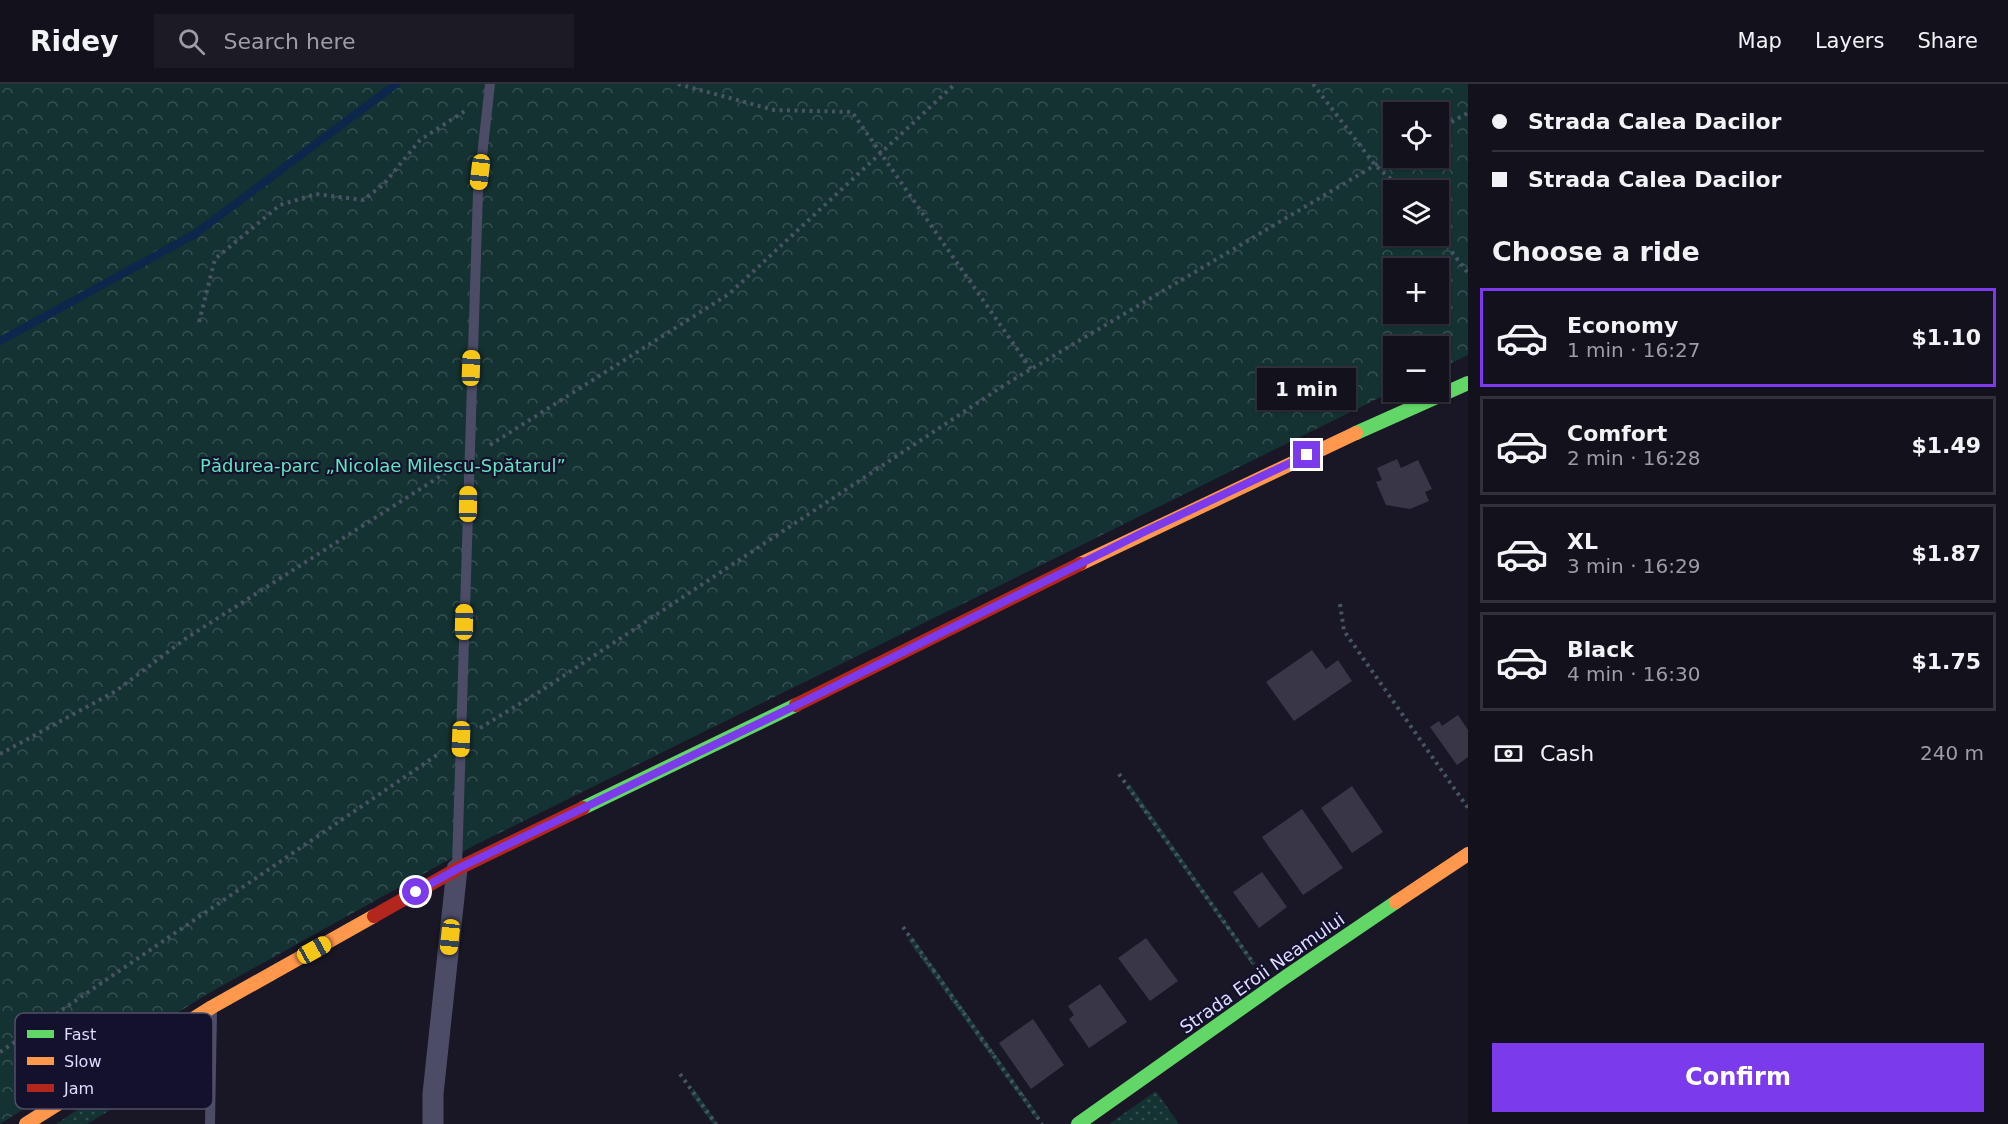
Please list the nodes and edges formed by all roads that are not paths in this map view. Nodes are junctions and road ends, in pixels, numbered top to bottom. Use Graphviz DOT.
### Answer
graph roads {
  1 [pos="490,84"];
  2 [pos="1468,383"];
  3 [pos="1468,854"];
  4 [pos="457,869"];
  5 [pos="212,1007"];
  6 [pos="202,1013"];
  7 [pos="212,1013"];
  8 [pos="50,1109"];
  9 [pos="210,1109"];
  10 [pos="26,1124"];
  11 [pos="210,1124"];
  12 [pos="433,1124"];
  13 [pos="1078,1124"];
  1 -- 4 [label="lane"];
  2 -- 4 [label="street"];
  3 -- 13 [label="street, Strada Eroii Neamului"];
  4 -- 5 [label="street"];
  4 -- 12 [label="street"];
  5 -- 6 [label="street"];
  5 -- 7 [label="lane"];
  8 -- 10 [label="street"];
  9 -- 11 [label="lane"];
}
